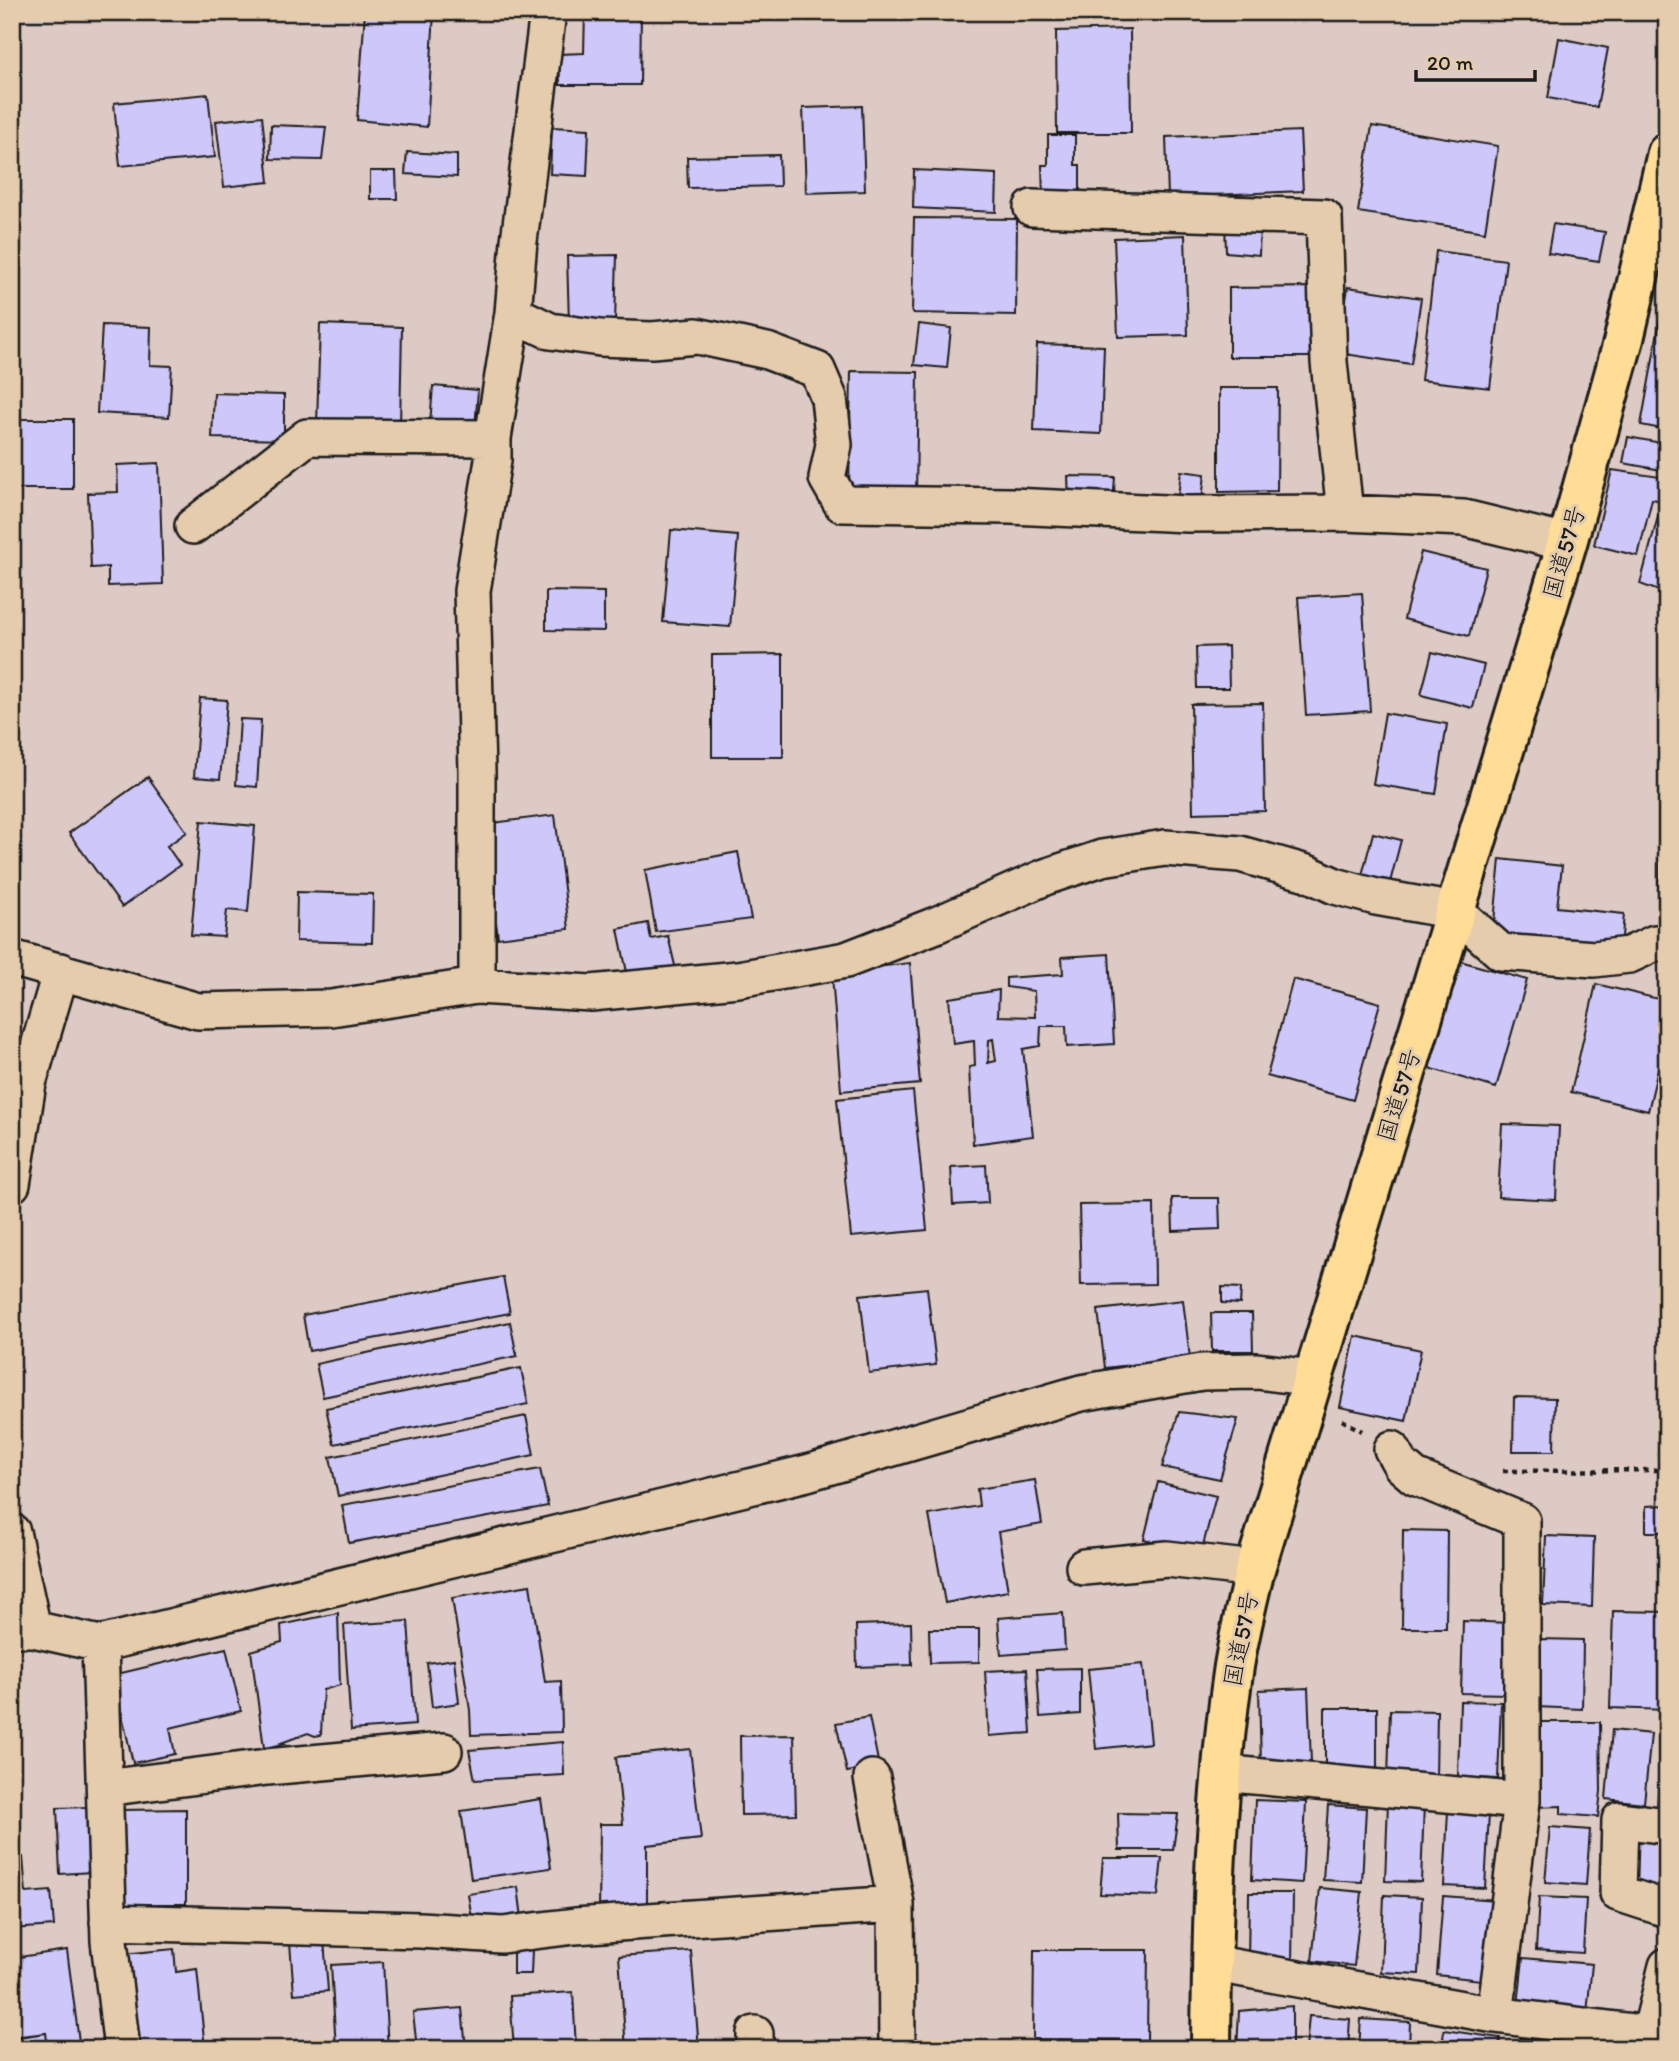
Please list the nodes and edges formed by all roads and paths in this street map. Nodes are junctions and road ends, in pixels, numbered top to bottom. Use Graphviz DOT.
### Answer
graph roads {
  1 [pos="548,12"];
  2 [pos="1667,153"];
  3 [pos="1032,208"];
  4 [pos="513,313"];
  5 [pos="494,438"];
  6 [pos="1345,513"];
  7 [pos="193,526"];
  8 [pos="1567,543"];
  9 [pos="1455,911"];
  10 [pos="1663,942"];
  11 [pos="12,958"];
  12 [pos="61,971"];
  13 [pos="477,986"];
  14 [pos="12,1184"];
  15 [pos="1313,1378"];
  16 [pos="1392,1449"];
  17 [pos="1667,1470"];
  18 [pos="1498,1471"];
  19 [pos="12,1532"];
  20 [pos="1084,1567"];
  21 [pos="1255,1569"];
  22 [pos="23,1629"];
  23 [pos="100,1644"];
  24 [pos="444,1751"];
  25 [pos="1221,1773"];
  26 [pos="872,1778"];
  27 [pos="105,1788"];
  28 [pos="1522,1801"];
  29 [pos="1667,1826"];
  30 [pos="896,1904"];
  31 [pos="1667,1909"];
  32 [pos="108,1922"];
  33 [pos="1212,1963"];
  34 [pos="1667,1966"];
  35 [pos="1495,2015"];
  36 [pos="1658,2037"];
  37 [pos="122,2049"];
  38 [pos="897,2049"];
  39 [pos="1211,2049"];
  1 -- 4 [label="street"];
  2 -- 8 [label="highway, 国道57号"];
  3 -- 6 [label="street"];
  4 -- 5 [label="street"];
  4 -- 6 [label="street"];
  5 -- 7 [label="street"];
  5 -- 13 [label="street"];
  6 -- 8 [label="street"];
  8 -- 9 [label="highway, 国道57号"];
  9 -- 10 [label="street"];
  9 -- 13 [label="street"];
  9 -- 15 [label="highway, 国道57号"];
  11 -- 12 [label="street"];
  12 -- 13 [label="street"];
  12 -- 14 [label="street"];
  15 -- 16 [label="path"];
  15 -- 21 [label="highway, 国道57号"];
  15 -- 23 [label="street"];
  16 -- 28 [label="street"];
  17 -- 18 [label="path"];
  19 -- 22 [label="street"];
  20 -- 21 [label="street"];
  21 -- 25 [label="highway, 国道57号"];
  22 -- 23 [label="street"];
  23 -- 27 [label="street"];
  24 -- 27 [label="street"];
  25 -- 28 [label="street"];
  25 -- 33 [label="highway, 国道57号"];
  26 -- 30 [label="street"];
  27 -- 32 [label="street"];
  28 -- 35 [label="street"];
  29 -- 31 [label="street"];
  30 -- 32 [label="street"];
  30 -- 38 [label="street"];
  32 -- 37 [label="street"];
  33 -- 35 [label="street"];
  33 -- 39 [label="highway, 国道57号"];
  34 -- 36 [label="street"];
  35 -- 36 [label="street"];
}
